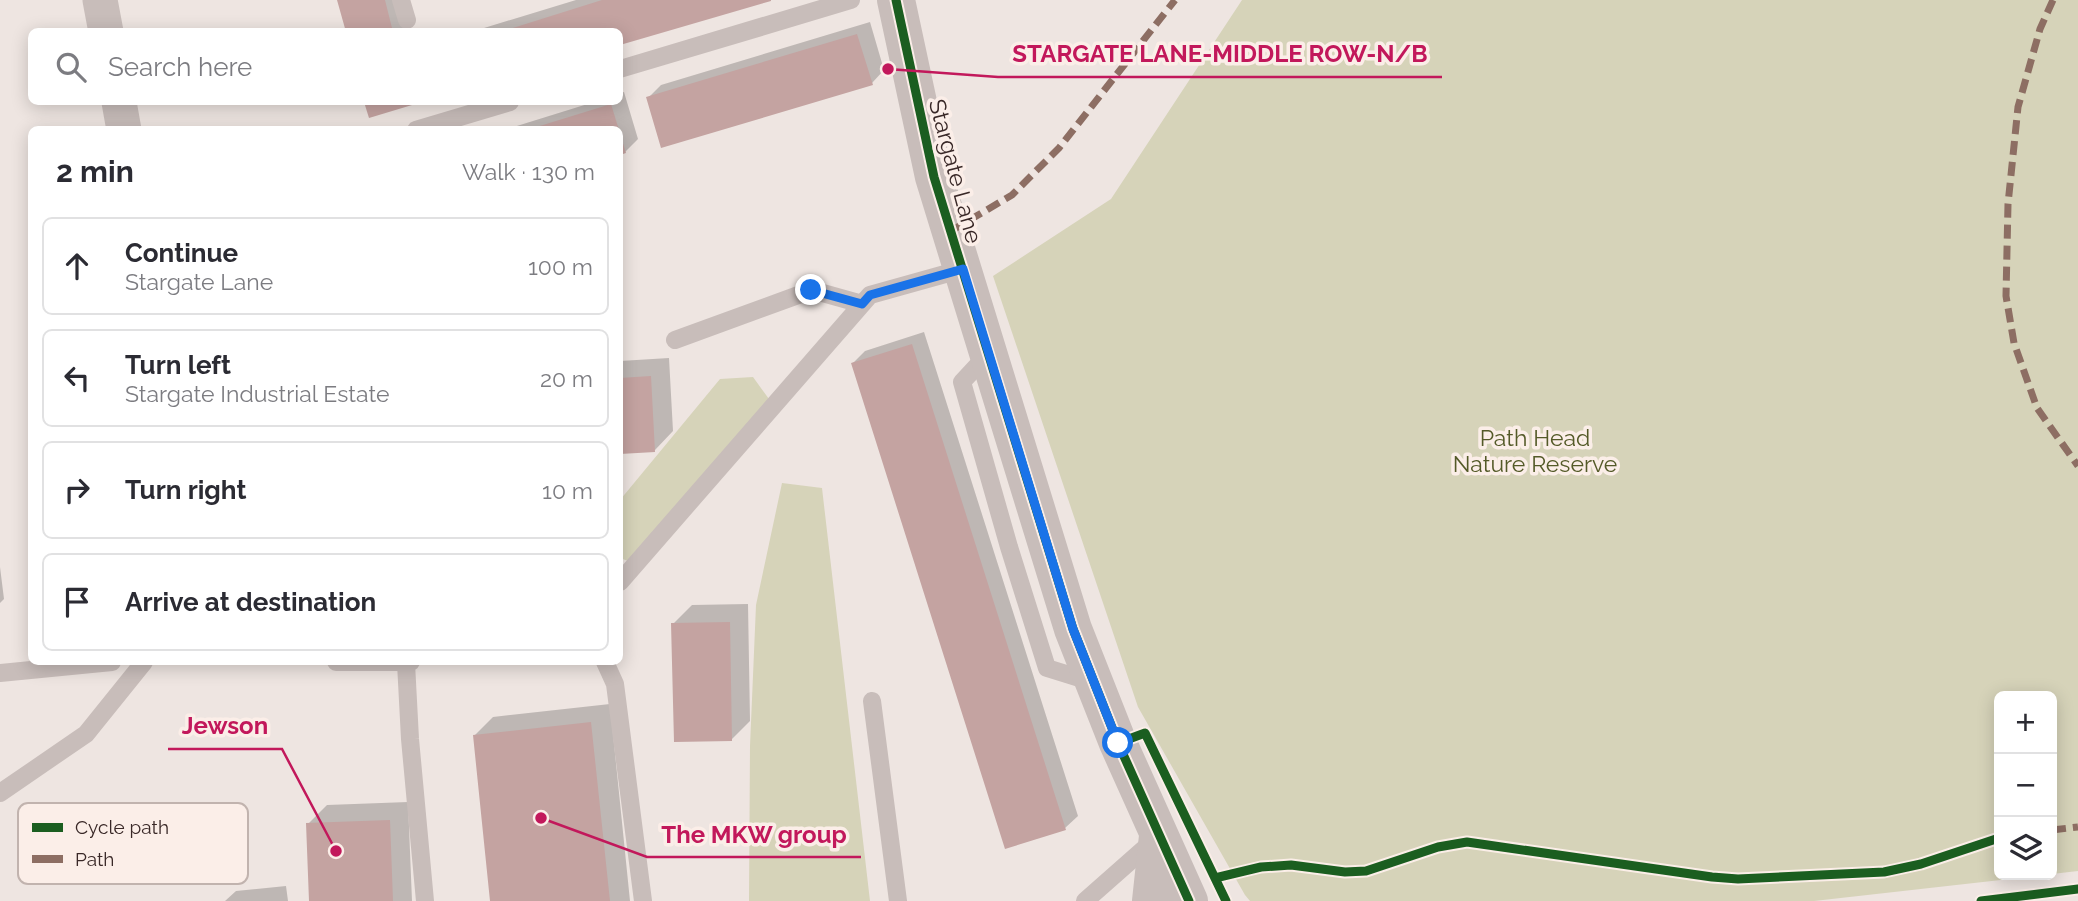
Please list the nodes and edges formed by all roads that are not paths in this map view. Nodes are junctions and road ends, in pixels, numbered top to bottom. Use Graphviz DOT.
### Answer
graph roads {
  1 [pos="100,0"];
  2 [pos="401,0"];
  3 [pos="851,0"];
  4 [pos="896,0"];
  5 [pos="407,20"];
  6 [pos="105,28"];
  7 [pos="623,68"];
  8 [pos="120,105"];
  9 [pos="500,105"];
  10 [pos="123,126"];
  11 [pos="429,126"];
  12 [pos="963,269"];
  13 [pos="862,304"];
  14 [pos="675,340"];
  15 [pos="623,579"];
  16 [pos="81,665"];
  17 [pos="142,665"];
  18 [pos="409,665"];
  19 [pos="606,665"];
  20 [pos="0,673"];
  21 [pos="872,701"];
  22 [pos="0,793"];
  23 [pos="1158,836"];
  24 [pos="425,901"];
  25 [pos="643,901"];
  26 [pos="898,901"];
  27 [pos="1085,901"];
  28 [pos="1151,901"];
  29 [pos="1189,901"];
  1 -- 6 [label="street"];
  2 -- 5 [label="lane"];
  3 -- 7 [label="lane"];
  4 -- 12 [label="street, Stargate Lane"];
  8 -- 10 [label="street"];
  9 -- 11 [label="lane"];
  12 -- 13 [label="lane"];
  12 -- 23 [label="street, Stargate Lane"];
  13 -- 14 [label="lane"];
  13 -- 15 [label="lane"];
  16 -- 20 [label="lane"];
  17 -- 22 [label="lane"];
  18 -- 24 [label="lane"];
  19 -- 25 [label="lane"];
  21 -- 26 [label="lane"];
  23 -- 27 [label="lane"];
  23 -- 28 [label="street, Stargate Lane"];
  23 -- 29 [label="street, Stargate Lane"];
}
